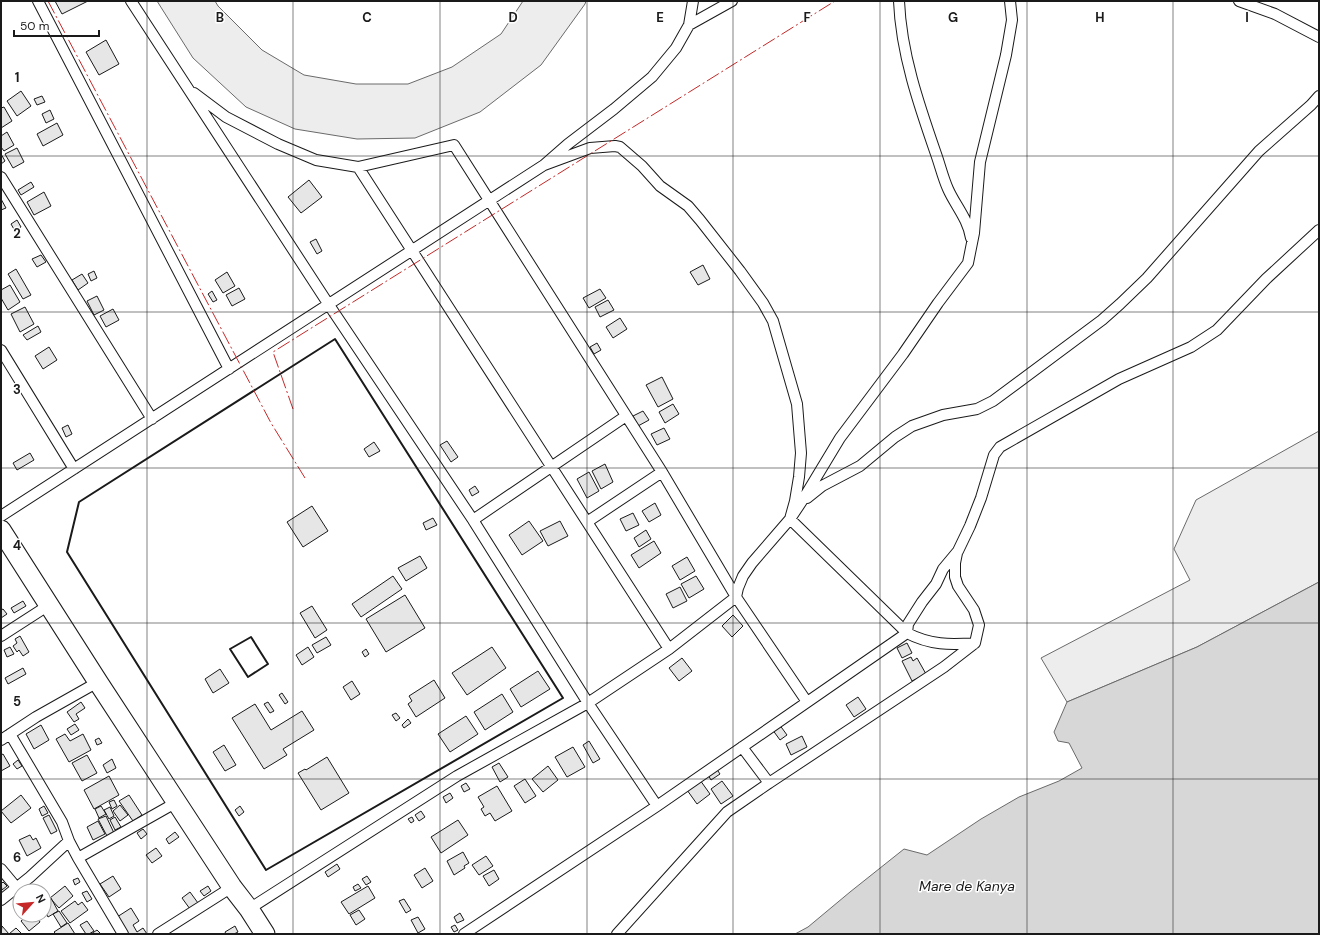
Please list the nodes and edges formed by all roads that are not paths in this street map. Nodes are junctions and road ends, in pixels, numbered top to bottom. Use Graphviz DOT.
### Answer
graph roads {
  1 [pos="38,1"];
  2 [pos="131,1"];
  3 [pos="693,1"];
  4 [pos="732,1"];
  5 [pos="899,1"];
  6 [pos="1010,1"];
  7 [pos="1239,1"];
  8 [pos="689,25"];
  9 [pos="1319,37"];
  10 [pos="188,89"];
  11 [pos="1319,96"];
  12 [pos="544,165"];
  13 [pos="358,167"];
  14 [pos="1,177"];
  15 [pos="489,201"];
  16 [pos="1319,230"];
  17 [pos="973,245"];
  18 [pos="412,251"];
  19 [pos="329,305"];
  20 [pos="1,350"];
  21 [pos="229,369"];
  22 [pos="626,416"];
  23 [pos="152,419"];
  24 [pos="551,467"];
  25 [pos="74,469"];
  26 [pos="662,472"];
  27 [pos="802,501"];
  28 [pos="1,516"];
  29 [pos="790,519"];
  30 [pos="473,520"];
  31 [pos="587,522"];
  32 [pos="1,530"];
  33 [pos="958,551"];
  34 [pos="736,598"];
  35 [pos="48,605"];
  36 [pos="907,633"];
  37 [pos="1,636"];
  38 [pos="975,643"];
  39 [pos="669,649"];
  40 [pos="98,682"];
  41 [pos="588,702"];
  42 [pos="807,702"];
  43 [pos="10,734"];
  44 [pos="1,740"];
  45 [pos="742,747"];
  46 [pos="769,783"];
  47 [pos="177,802"];
  48 [pos="657,806"];
  49 [pos="69,841"];
  50 [pos="78,858"];
  51 [pos="1,869"];
  52 [pos="13,883"];
  53 [pos="22,883"];
  54 [pos="232,887"];
  55 [pos="12,890"];
  56 [pos="1,900"];
  57 [pos="249,909"];
  58 [pos="123,934"];
  59 [pos="158,934"];
  60 [pos="265,934"];
  61 [pos="464,934"];
  62 [pos="617,934"];
  1 -- 21 [label="street"];
  2 -- 10 [label="street"];
  3 -- 8 [label="street"];
  4 -- 8 [label="street"];
  5 -- 17 [label="street"];
  6 -- 17 [label="street"];
  7 -- 9 [label="street"];
  8 -- 12 [label="street"];
  10 -- 13 [label="street"];
  10 -- 19 [label="street"];
  11 -- 27 [label="street"];
  12 -- 15 [label="street"];
  12 -- 29 [label="street"];
  13 -- 15 [label="street"];
  13 -- 18 [label="street"];
  14 -- 23 [label="street"];
  15 -- 18 [label="street"];
  15 -- 22 [label="street"];
  16 -- 33 [label="street"];
  17 -- 27 [label="street"];
  18 -- 19 [label="street"];
  18 -- 24 [label="street"];
  19 -- 21 [label="street"];
  19 -- 30 [label="street"];
  20 -- 25 [label="street"];
  21 -- 23 [label="street"];
  22 -- 24 [label="street"];
  22 -- 26 [label="street"];
  23 -- 25 [label="street"];
  24 -- 30 [label="street"];
  24 -- 31 [label="street"];
  25 -- 28 [label="street"];
  26 -- 31 [label="street"];
  26 -- 34 [label="street"];
  27 -- 29 [label="street"];
  29 -- 34 [label="street"];
  29 -- 36 [label="street"];
  30 -- 41 [label="street"];
  31 -- 39 [label="street"];
  32 -- 35 [label="highway"];
  33 -- 36 [label="street"];
  33 -- 38 [label="street"];
  34 -- 39 [label="street"];
  34 -- 42 [label="street"];
  35 -- 37 [label="street"];
  35 -- 40 [label="highway"];
  36 -- 38 [label="street"];
  36 -- 42 [label="street"];
  38 -- 46 [label="street"];
  39 -- 41 [label="street"];
  40 -- 43 [label="street"];
  40 -- 47 [label="highway"];
  41 -- 48 [label="street"];
  41 -- 57 [label="street"];
  42 -- 45 [label="street"];
  43 -- 44 [label="street"];
  43 -- 49 [label="street"];
  45 -- 46 [label="street"];
  45 -- 48 [label="street"];
  46 -- 62 [label="street"];
  47 -- 50 [label="street"];
  47 -- 54 [label="highway"];
  48 -- 61 [label="street"];
  49 -- 50 [label="street"];
  49 -- 53 [label="street"];
  50 -- 58 [label="street"];
  51 -- 52 [label="street"];
  54 -- 57 [label="highway"];
  54 -- 59 [label="street"];
  55 -- 56 [label="street"];
  57 -- 60 [label="highway"];
}
